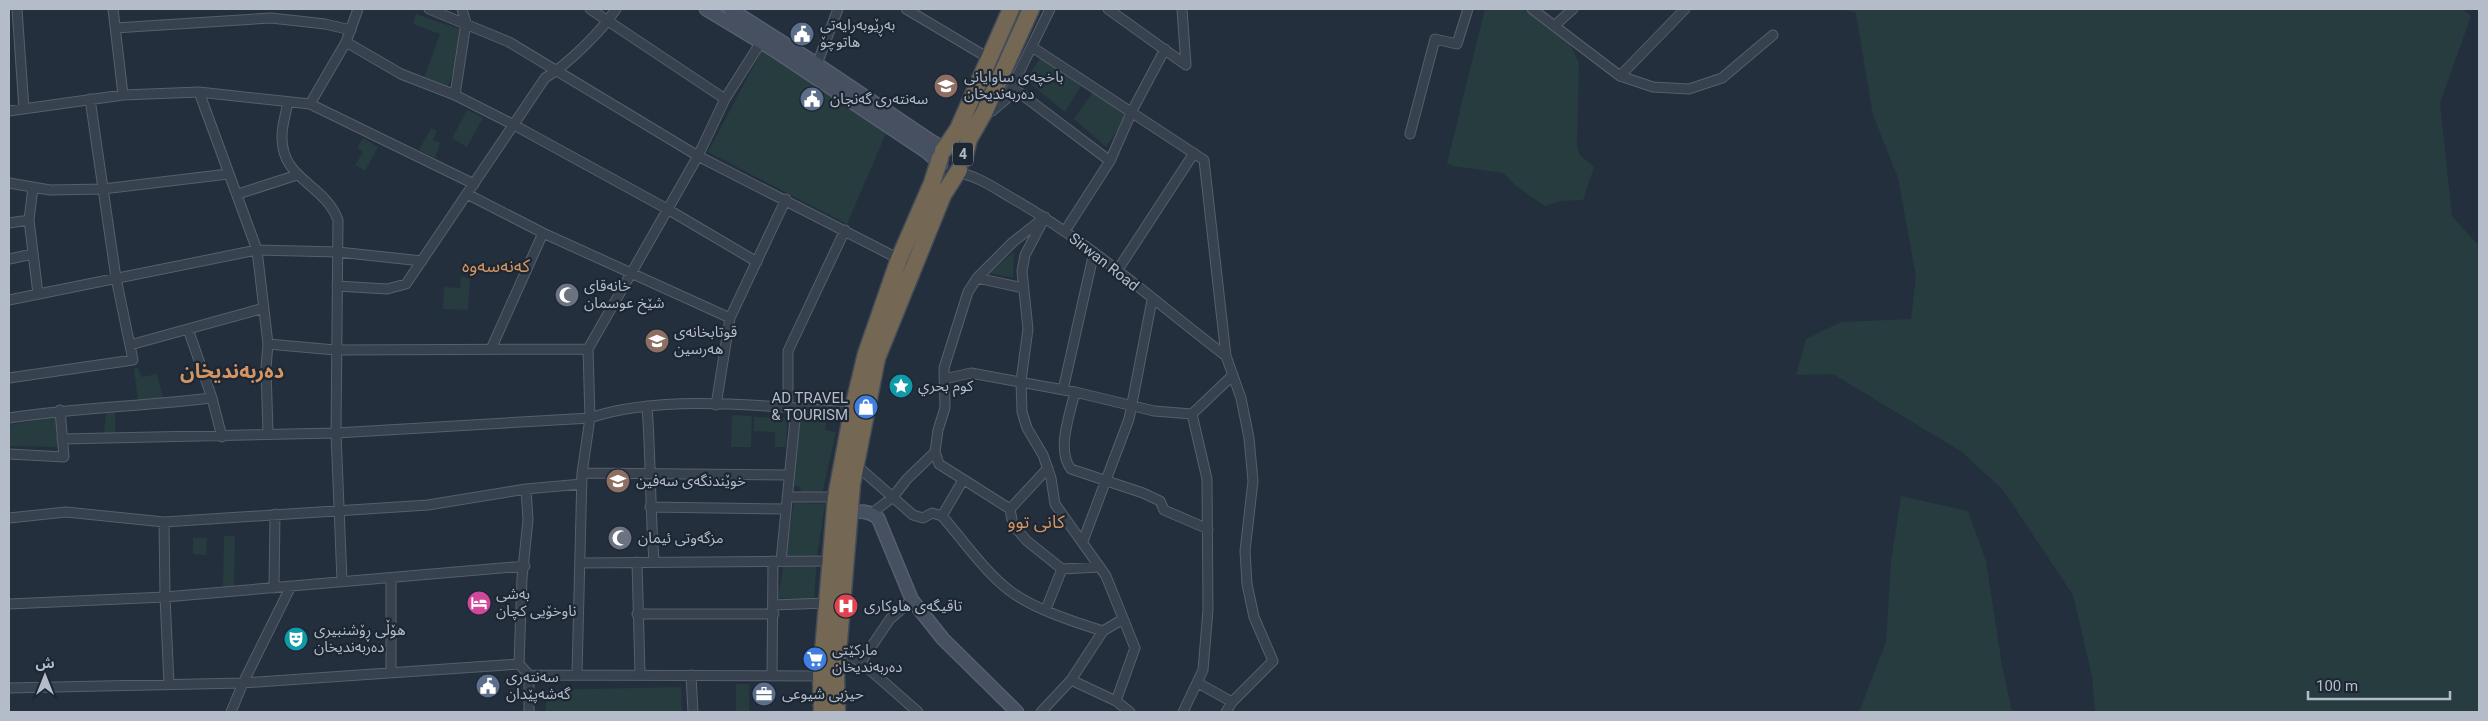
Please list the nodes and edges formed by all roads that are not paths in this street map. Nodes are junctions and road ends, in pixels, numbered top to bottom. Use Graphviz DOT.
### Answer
graph roads {
  1 [pos="17,9"];
  2 [pos="113,9"];
  3 [pos="249,9"];
  4 [pos="358,9"];
  5 [pos="429,9"];
  6 [pos="462,9"];
  7 [pos="590,9"];
  8 [pos="616,9"];
  9 [pos="706,9"];
  10 [pos="730,9"];
  11 [pos="838,9"];
  12 [pos="906,9"];
  13 [pos="1011,9"];
  14 [pos="1032,9"];
  15 [pos="1050,9"];
  16 [pos="1108,9"];
  17 [pos="1182,9"];
  18 [pos="1468,9"];
  19 [pos="1532,9"];
  20 [pos="1573,9"];
  21 [pos="1685,9"];
  22 [pos="250,19"];
  23 [pos="608,21"];
  24 [pos="466,23"];
  25 [pos="1554,26"];
  26 [pos="115,28"];
  27 [pos="351,30"];
  28 [pos="1773,35"];
  29 [pos="346,42"];
  30 [pos="761,42"];
  31 [pos="1032,47"];
  32 [pos="1165,49"];
  33 [pos="990,59"];
  34 [pos="817,64"];
  35 [pos="556,71"];
  36 [pos="1620,76"];
  37 [pos="1012,87"];
  38 [pos="200,92"];
  39 [pos="123,95"];
  40 [pos="455,95"];
  41 [pos="90,99"];
  42 [pos="725,99"];
  43 [pos="288,102"];
  44 [pos="310,104"];
  45 [pos="24,109"];
  46 [pos="9,111"];
  47 [pos="985,111"];
  48 [pos="1132,111"];
  49 [pos="514,125"];
  50 [pos="1410,134"];
  51 [pos="1194,154"];
  52 [pos="698,156"];
  53 [pos="950,161"];
  54 [pos="1110,161"];
  55 [pos="228,174"];
  56 [pos="297,175"];
  57 [pos="9,183"];
  58 [pos="474,184"];
  59 [pos="32,187"];
  60 [pos="103,189"];
  61 [pos="238,194"];
  62 [pos="467,194"];
  63 [pos="786,199"];
  64 [pos="668,210"];
  65 [pos="1045,216"];
  66 [pos="29,220"];
  67 [pos="9,223"];
  68 [pos="845,230"];
  69 [pos="1065,231"];
  70 [pos="543,233"];
  71 [pos="257,250"];
  72 [pos="338,252"];
  73 [pos="1094,252"];
  74 [pos="33,254"];
  75 [pos="9,259"];
  76 [pos="899,259"];
  77 [pos="422,261"];
  78 [pos="757,262"];
  79 [pos="1118,271"];
  80 [pos="630,274"];
  81 [pos="116,278"];
  82 [pos="977,278"];
  83 [pos="337,286"];
  84 [pos="1023,288"];
  85 [pos="38,294"];
  86 [pos="9,300"];
  87 [pos="1152,300"];
  88 [pos="264,308"];
  89 [pos="730,318"];
  90 [pos="188,329"];
  91 [pos="268,344"];
  92 [pos="130,345"];
  93 [pos="492,348"];
  94 [pos="588,349"];
  95 [pos="335,350"];
  96 [pos="1226,356"];
  97 [pos="1233,375"];
  98 [pos="9,378"];
  99 [pos="944,379"];
  100 [pos="1021,381"];
  101 [pos="1063,390"];
  102 [pos="1075,392"];
  103 [pos="212,398"];
  104 [pos="1131,404"];
  105 [pos="716,405"];
  106 [pos="647,406"];
  107 [pos="792,408"];
  108 [pos="60,410"];
  109 [pos="852,412"];
  110 [pos="1192,414"];
  111 [pos="9,418"];
  112 [pos="590,418"];
  113 [pos="268,433"];
  114 [pos="336,433"];
  115 [pos="222,437"];
  116 [pos="62,439"];
  117 [pos="936,452"];
  118 [pos="9,454"];
  119 [pos="854,464"];
  120 [pos="1048,468"];
  121 [pos="582,473"];
  122 [pos="652,473"];
  123 [pos="789,475"];
  124 [pos="962,480"];
  125 [pos="1106,481"];
  126 [pos="582,484"];
  127 [pos="526,489"];
  128 [pos="787,497"];
  129 [pos="836,497"];
  130 [pos="893,497"];
  131 [pos="650,507"];
  132 [pos="786,508"];
  133 [pos="1010,508"];
  134 [pos="340,509"];
  135 [pos="849,513"];
  136 [pos="872,513"];
  137 [pos="275,514"];
  138 [pos="942,516"];
  139 [pos="9,518"];
  140 [pos="164,522"];
  141 [pos="1208,529"];
  142 [pos="1083,541"];
  143 [pos="830,560"];
  144 [pos="654,561"];
  145 [pos="777,561"];
  146 [pos="637,562"];
  147 [pos="581,563"];
  148 [pos="525,566"];
  149 [pos="1100,566"];
  150 [pos="1062,569"];
  151 [pos="391,578"];
  152 [pos="342,581"];
  153 [pos="291,586"];
  154 [pos="274,588"];
  155 [pos="164,597"];
  156 [pos="912,600"];
  157 [pos="827,603"];
  158 [pos="9,604"];
  159 [pos="1046,609"];
  160 [pos="774,610"];
  161 [pos="637,614"];
  162 [pos="1122,618"];
  163 [pos="1103,631"];
  164 [pos="838,649"];
  165 [pos="862,662"];
  166 [pos="519,664"];
  167 [pos="391,672"];
  168 [pos="577,674"];
  169 [pos="640,674"];
  170 [pos="529,675"];
  171 [pos="691,675"];
  172 [pos="772,675"];
  173 [pos="829,676"];
  174 [pos="1071,680"];
  175 [pos="243,683"];
  176 [pos="1198,683"];
  177 [pos="170,684"];
  178 [pos="9,688"];
  179 [pos="1116,701"];
  180 [pos="1232,702"];
  181 [pos="232,712"];
  182 [pos="529,712"];
  183 [pos="693,712"];
  184 [pos="822,712"];
  185 [pos="837,712"];
  186 [pos="918,712"];
  187 [pos="1017,712"];
  188 [pos="1042,712"];
  189 [pos="1130,712"];
  190 [pos="1183,712"];
  191 [pos="1226,712"];
  1 -- 45 [label="street"];
  2 -- 26 [label="street"];
  3 -- 22 [label="street"];
  4 -- 27 [label="street"];
  5 -- 24 [label="street"];
  6 -- 24 [label="street"];
  7 -- 23 [label="street"];
  8 -- 23 [label="street"];
  9 -- 30 [label="street"];
  10 -- 34 [label="street"];
  11 -- 34 [label="street"];
  12 -- 33 [label="street"];
  13 -- 33 [label="highway, 4"];
  14 -- 47 [label="highway, 4"];
  15 -- 31 [label="street"];
  16 -- 32 [label="street"];
  17 -- 32 [label="street"];
  18 -- 50 [label="street"];
  19 -- 25 [label="street"];
  20 -- 25 [label="street"];
  21 -- 36 [label="street"];
  22 -- 26 [label="street"];
  22 -- 27 [label="street"];
  23 -- 35 [label="street"];
  23 -- 42 [label="street"];
  24 -- 35 [label="street"];
  24 -- 40 [label="street"];
  25 -- 36 [label="street"];
  26 -- 39 [label="street"];
  27 -- 29 [label="street"];
  28 -- 36 [label="street"];
  29 -- 40 [label="street"];
  29 -- 44 [label="street"];
  30 -- 42 [label="street"];
  30 -- 53 [label="street"];
  31 -- 37 [label="street"];
  31 -- 48 [label="street"];
  32 -- 48 [label="street"];
  33 -- 53 [label="highway, 4"];
  34 -- 53 [label="street"];
  35 -- 49 [label="street"];
  35 -- 52 [label="street"];
  37 -- 47 [label="street"];
  37 -- 54 [label="street"];
  38 -- 39 [label="street"];
  38 -- 43 [label="street"];
  38 -- 55 [label="street"];
  39 -- 41 [label="street"];
  40 -- 49 [label="street"];
  41 -- 45 [label="street"];
  41 -- 60 [label="street"];
  42 -- 52 [label="street"];
  43 -- 44 [label="street"];
  43 -- 56 [label="street"];
  44 -- 58 [label="street"];
  45 -- 46 [label="street"];
  47 -- 53 [label="highway, 4"];
  48 -- 51 [label="street"];
  48 -- 54 [label="street"];
  49 -- 58 [label="street"];
  49 -- 64 [label="street"];
  51 -- 79 [label="street"];
  51 -- 96 [label="street"];
  52 -- 63 [label="street"];
  52 -- 64 [label="street"];
  53 -- 65 [label="street, Sirwan Road"];
  53 -- 76 [label="highway, 4"];
  53 -- 119 [label="highway, 4"];
  54 -- 69 [label="street"];
  55 -- 60 [label="street"];
  55 -- 61 [label="street"];
  56 -- 61 [label="street"];
  56 -- 72 [label="street"];
  57 -- 59 [label="street"];
  58 -- 62 [label="street"];
  59 -- 60 [label="street"];
  59 -- 66 [label="street"];
  60 -- 81 [label="street"];
  61 -- 71 [label="street"];
  62 -- 70 [label="street"];
  62 -- 77 [label="street"];
  63 -- 68 [label="street"];
  63 -- 78 [label="street"];
  64 -- 78 [label="street"];
  64 -- 80 [label="street"];
  65 -- 69 [label="street, Sirwan Road"];
  65 -- 82 [label="street"];
  65 -- 84 [label="street"];
  66 -- 67 [label="street"];
  66 -- 74 [label="street"];
  68 -- 76 [label="street"];
  68 -- 107 [label="street"];
  69 -- 73 [label="street, Sirwan Road"];
  70 -- 80 [label="street"];
  70 -- 93 [label="street"];
  71 -- 72 [label="street"];
  71 -- 81 [label="street"];
  71 -- 88 [label="street"];
  72 -- 77 [label="street"];
  72 -- 83 [label="street"];
  73 -- 79 [label="street, Sirwan Road"];
  73 -- 101 [label="street"];
  74 -- 75 [label="street"];
  74 -- 85 [label="street"];
  76 -- 109 [label="highway, 4"];
  77 -- 83 [label="street"];
  78 -- 89 [label="street"];
  79 -- 87 [label="street, Sirwan Road"];
  80 -- 89 [label="street"];
  80 -- 94 [label="street"];
  81 -- 85 [label="street"];
  81 -- 92 [label="street"];
  82 -- 84 [label="street"];
  82 -- 99 [label="street"];
  83 -- 95 [label="street"];
  84 -- 100 [label="street"];
  85 -- 86 [label="street"];
  87 -- 96 [label="street, Sirwan Road"];
  87 -- 104 [label="street"];
  88 -- 90 [label="street"];
  88 -- 91 [label="street"];
  89 -- 105 [label="street"];
  90 -- 92 [label="street"];
  90 -- 103 [label="street"];
  91 -- 95 [label="street"];
  91 -- 113 [label="street"];
  92 -- 98 [label="street"];
  93 -- 94 [label="street"];
  93 -- 95 [label="street"];
  94 -- 112 [label="street"];
  95 -- 114 [label="street"];
  96 -- 97 [label="street"];
  97 -- 110 [label="street"];
  97 -- 180 [label="street"];
  99 -- 100 [label="street"];
  99 -- 117 [label="street"];
  100 -- 101 [label="street"];
  100 -- 120 [label="street"];
  101 -- 102 [label="street"];
  102 -- 104 [label="street"];
  102 -- 125 [label="street"];
  103 -- 108 [label="street"];
  103 -- 115 [label="street"];
  104 -- 110 [label="street"];
  104 -- 125 [label="street"];
  105 -- 106 [label="street"];
  105 -- 107 [label="street"];
  106 -- 112 [label="street"];
  106 -- 122 [label="street"];
  107 -- 109 [label="street"];
  107 -- 123 [label="street"];
  108 -- 111 [label="street"];
  108 -- 116 [label="street"];
  109 -- 129 [label="highway, 4"];
  110 -- 141 [label="street"];
  112 -- 114 [label="street"];
  112 -- 121 [label="street"];
  113 -- 114 [label="street"];
  113 -- 115 [label="street"];
  114 -- 134 [label="street"];
  115 -- 116 [label="street"];
  116 -- 118 [label="street"];
  117 -- 124 [label="street"];
  117 -- 130 [label="street"];
  119 -- 130 [label="street"];
  119 -- 135 [label="highway, 4"];
  120 -- 133 [label="street"];
  120 -- 142 [label="street"];
  121 -- 122 [label="street"];
  121 -- 126 [label="street"];
  122 -- 123 [label="street"];
  122 -- 131 [label="street"];
  123 -- 128 [label="street"];
  124 -- 133 [label="street"];
  124 -- 138 [label="street"];
  125 -- 141 [label="street"];
  125 -- 142 [label="street"];
  126 -- 127 [label="street"];
  126 -- 147 [label="street"];
  127 -- 134 [label="street"];
  127 -- 148 [label="street"];
  128 -- 129 [label="street"];
  128 -- 132 [label="street"];
  129 -- 143 [label="highway, 4"];
  130 -- 136 [label="street"];
  130 -- 138 [label="street"];
  131 -- 132 [label="street"];
  131 -- 144 [label="street"];
  132 -- 145 [label="street"];
  133 -- 150 [label="street"];
  134 -- 137 [label="street"];
  134 -- 152 [label="street"];
  135 -- 136 [label="street"];
  135 -- 164 [label="highway, 4"];
  136 -- 156 [label="street"];
  137 -- 140 [label="street"];
  137 -- 154 [label="street"];
  138 -- 159 [label="street"];
  139 -- 140 [label="street"];
  140 -- 155 [label="street"];
  141 -- 176 [label="street"];
  142 -- 149 [label="street"];
  143 -- 145 [label="street"];
  143 -- 157 [label="highway, 4"];
  144 -- 145 [label="street"];
  144 -- 146 [label="street"];
  145 -- 160 [label="street"];
  146 -- 147 [label="street"];
  146 -- 161 [label="street"];
  147 -- 168 [label="street"];
  148 -- 151 [label="street"];
  148 -- 166 [label="street"];
  149 -- 150 [label="street"];
  149 -- 162 [label="street"];
  150 -- 159 [label="street"];
  151 -- 152 [label="street"];
  151 -- 167 [label="street"];
  152 -- 153 [label="street"];
  153 -- 154 [label="street"];
  153 -- 175 [label="street"];
  154 -- 155 [label="street"];
  155 -- 158 [label="street"];
  155 -- 177 [label="street"];
  156 -- 165 [label="street"];
  156 -- 187 [label="street"];
  157 -- 160 [label="street"];
  157 -- 173 [label="highway, 4"];
  159 -- 163 [label="street"];
  160 -- 161 [label="street"];
  160 -- 172 [label="street"];
  161 -- 169 [label="street"];
  162 -- 163 [label="street"];
  162 -- 179 [label="street"];
  163 -- 174 [label="street"];
  164 -- 165 [label="street"];
  164 -- 173 [label="highway, 4"];
  165 -- 186 [label="street"];
  166 -- 167 [label="street"];
  166 -- 170 [label="street"];
  167 -- 175 [label="street"];
  168 -- 169 [label="street"];
  168 -- 170 [label="street"];
  169 -- 171 [label="street"];
  170 -- 182 [label="street"];
  171 -- 172 [label="street"];
  171 -- 183 [label="street"];
  172 -- 173 [label="street"];
  173 -- 184 [label="highway, 4"];
  173 -- 185 [label="highway, 4"];
  174 -- 179 [label="street"];
  174 -- 188 [label="street"];
  175 -- 177 [label="street"];
  175 -- 181 [label="street"];
  176 -- 180 [label="street"];
  176 -- 190 [label="street"];
  177 -- 178 [label="street"];
  179 -- 189 [label="street"];
  180 -- 191 [label="street"];
}
